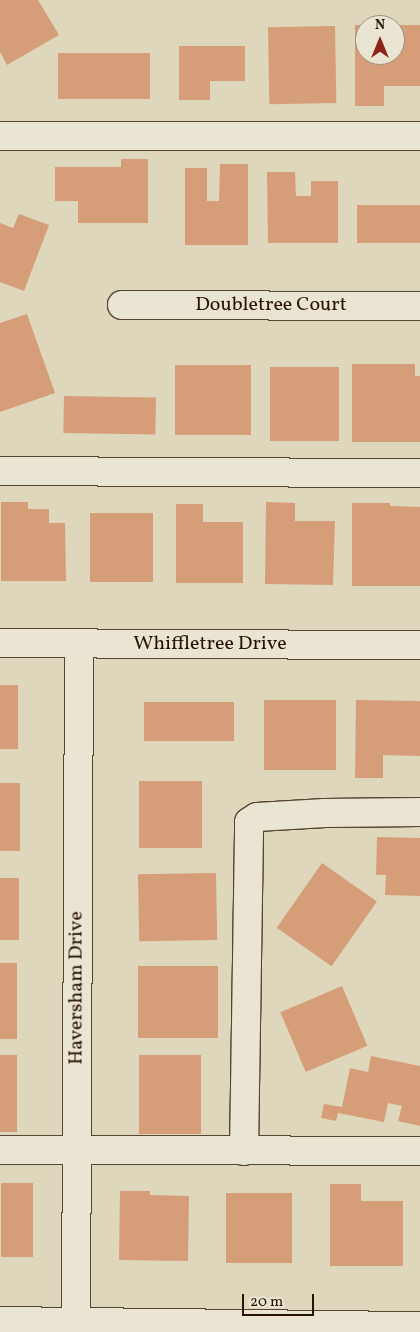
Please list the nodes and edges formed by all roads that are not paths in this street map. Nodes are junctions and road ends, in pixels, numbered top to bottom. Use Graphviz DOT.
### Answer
graph roads {
  1 [pos="0,136"];
  2 [pos="420,136"];
  3 [pos="122,305"];
  4 [pos="420,306"];
  5 [pos="0,471"];
  6 [pos="420,474"];
  7 [pos="0,643"];
  8 [pos="79,644"];
  9 [pos="420,645"];
  10 [pos="420,812"];
  11 [pos="0,1150"];
  12 [pos="76,1151"];
  13 [pos="244,1151"];
  14 [pos="420,1151"];
  15 [pos="0,1321"];
  16 [pos="420,1326"];
  17 [pos="76,1328"];
  1 -- 2 [label="street"];
  3 -- 4 [label="street, Doubletree Court"];
  5 -- 6 [label="street"];
  7 -- 8 [label="street, Whiffletree Drive"];
  8 -- 9 [label="street, Whiffletree Drive"];
  8 -- 12 [label="street, Haversham Drive"];
  10 -- 13 [label="street"];
  11 -- 12 [label="street"];
  12 -- 13 [label="street"];
  12 -- 17 [label="street, Haversham Drive"];
  13 -- 14 [label="street"];
  15 -- 17 [label="street"];
  16 -- 17 [label="street"];
}
